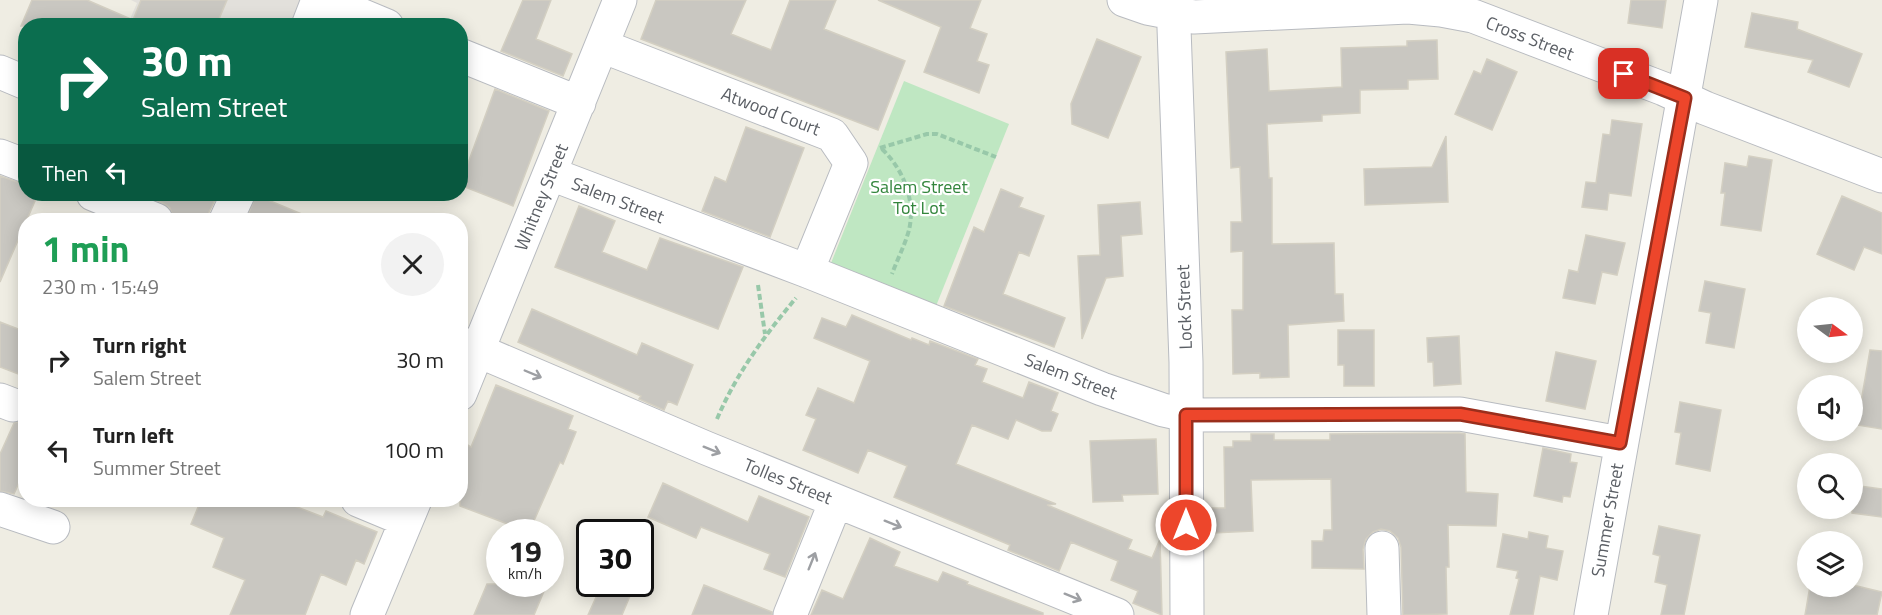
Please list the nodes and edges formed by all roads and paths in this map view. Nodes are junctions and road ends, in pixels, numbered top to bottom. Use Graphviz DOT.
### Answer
graph roads {
  1 [pos="318,0"];
  2 [pos="325,0"];
  3 [pos="620,0"];
  4 [pos="1124,0"];
  5 [pos="1701,0"];
  6 [pos="1173,7"];
  7 [pos="1232,8"];
  8 [pos="311,18"];
  9 [pos="368,18"];
  10 [pos="602,46"];
  11 [pos="468,58"];
  12 [pos="0,72"];
  13 [pos="18,80"];
  14 [pos="1685,98"];
  15 [pos="579,103"];
  16 [pos="871,144"];
  17 [pos="882,149"];
  18 [pos="0,156"];
  19 [pos="996,157"];
  20 [pos="18,163"];
  21 [pos="551,174"];
  22 [pos="1882,176"];
  23 [pos="110,201"];
  24 [pos="139,213"];
  25 [pos="753,251"];
  26 [pos="896,263"];
  27 [pos="805,281"];
  28 [pos="766,334"];
  29 [pos="470,347"];
  30 [pos="1186,415"];
  31 [pos="715,425"];
  32 [pos="1620,443"];
  33 [pos="836,501"];
  34 [pos="395,507"];
  35 [pos="0,509"];
  36 [pos="411,510"];
  37 [pos="53,527"];
  38 [pos="1382,548"];
  39 [pos="367,615"];
  40 [pos="790,615"];
  41 [pos="1117,615"];
  42 [pos="1187,615"];
  43 [pos="1384,615"];
  44 [pos="1591,615"];
  1 -- 8 [label="street"];
  2 -- 9 [label="street"];
  3 -- 10 [label="street, Whitney Street"];
  4 -- 6 [label="street, Cross Street"];
  5 -- 14 [label="street, Summer Street"];
  6 -- 7 [label="street, Cross Street"];
  6 -- 30 [label="street, Lock Street"];
  7 -- 14 [label="street, Cross Street"];
  10 -- 15 [label="street, Whitney Street"];
  10 -- 27 [label="street, Atwood Court"];
  11 -- 15 [label="street"];
  12 -- 13 [label="street"];
  14 -- 22 [label="street, Cross Street"];
  14 -- 32 [label="street, Summer Street"];
  15 -- 21 [label="street, Whitney Street"];
  16 -- 17 [label="path"];
  17 -- 19 [label="path"];
  17 -- 26 [label="path"];
  18 -- 20 [label="street"];
  21 -- 25 [label="street, Salem Street"];
  21 -- 29 [label="street, Whitney Street"];
  23 -- 24 [label="street"];
  25 -- 27 [label="street, Salem Street"];
  25 -- 28 [label="path"];
  27 -- 28 [label="path"];
  27 -- 30 [label="street, Salem Street"];
  28 -- 31 [label="path"];
  29 -- 33 [label="street, Tolles Street, one-way"];
  30 -- 32 [label="street, Salem Street"];
  30 -- 42 [label="street, Lock Street"];
  32 -- 44 [label="street, Summer Street"];
  40 -- 33 [label="street, one-way"];
  33 -- 41 [label="street, Tolles Street, one-way"];
  34 -- 36 [label="street"];
  35 -- 37 [label="street"];
  36 -- 39 [label="street"];
  38 -- 43 [label="street"];
}
